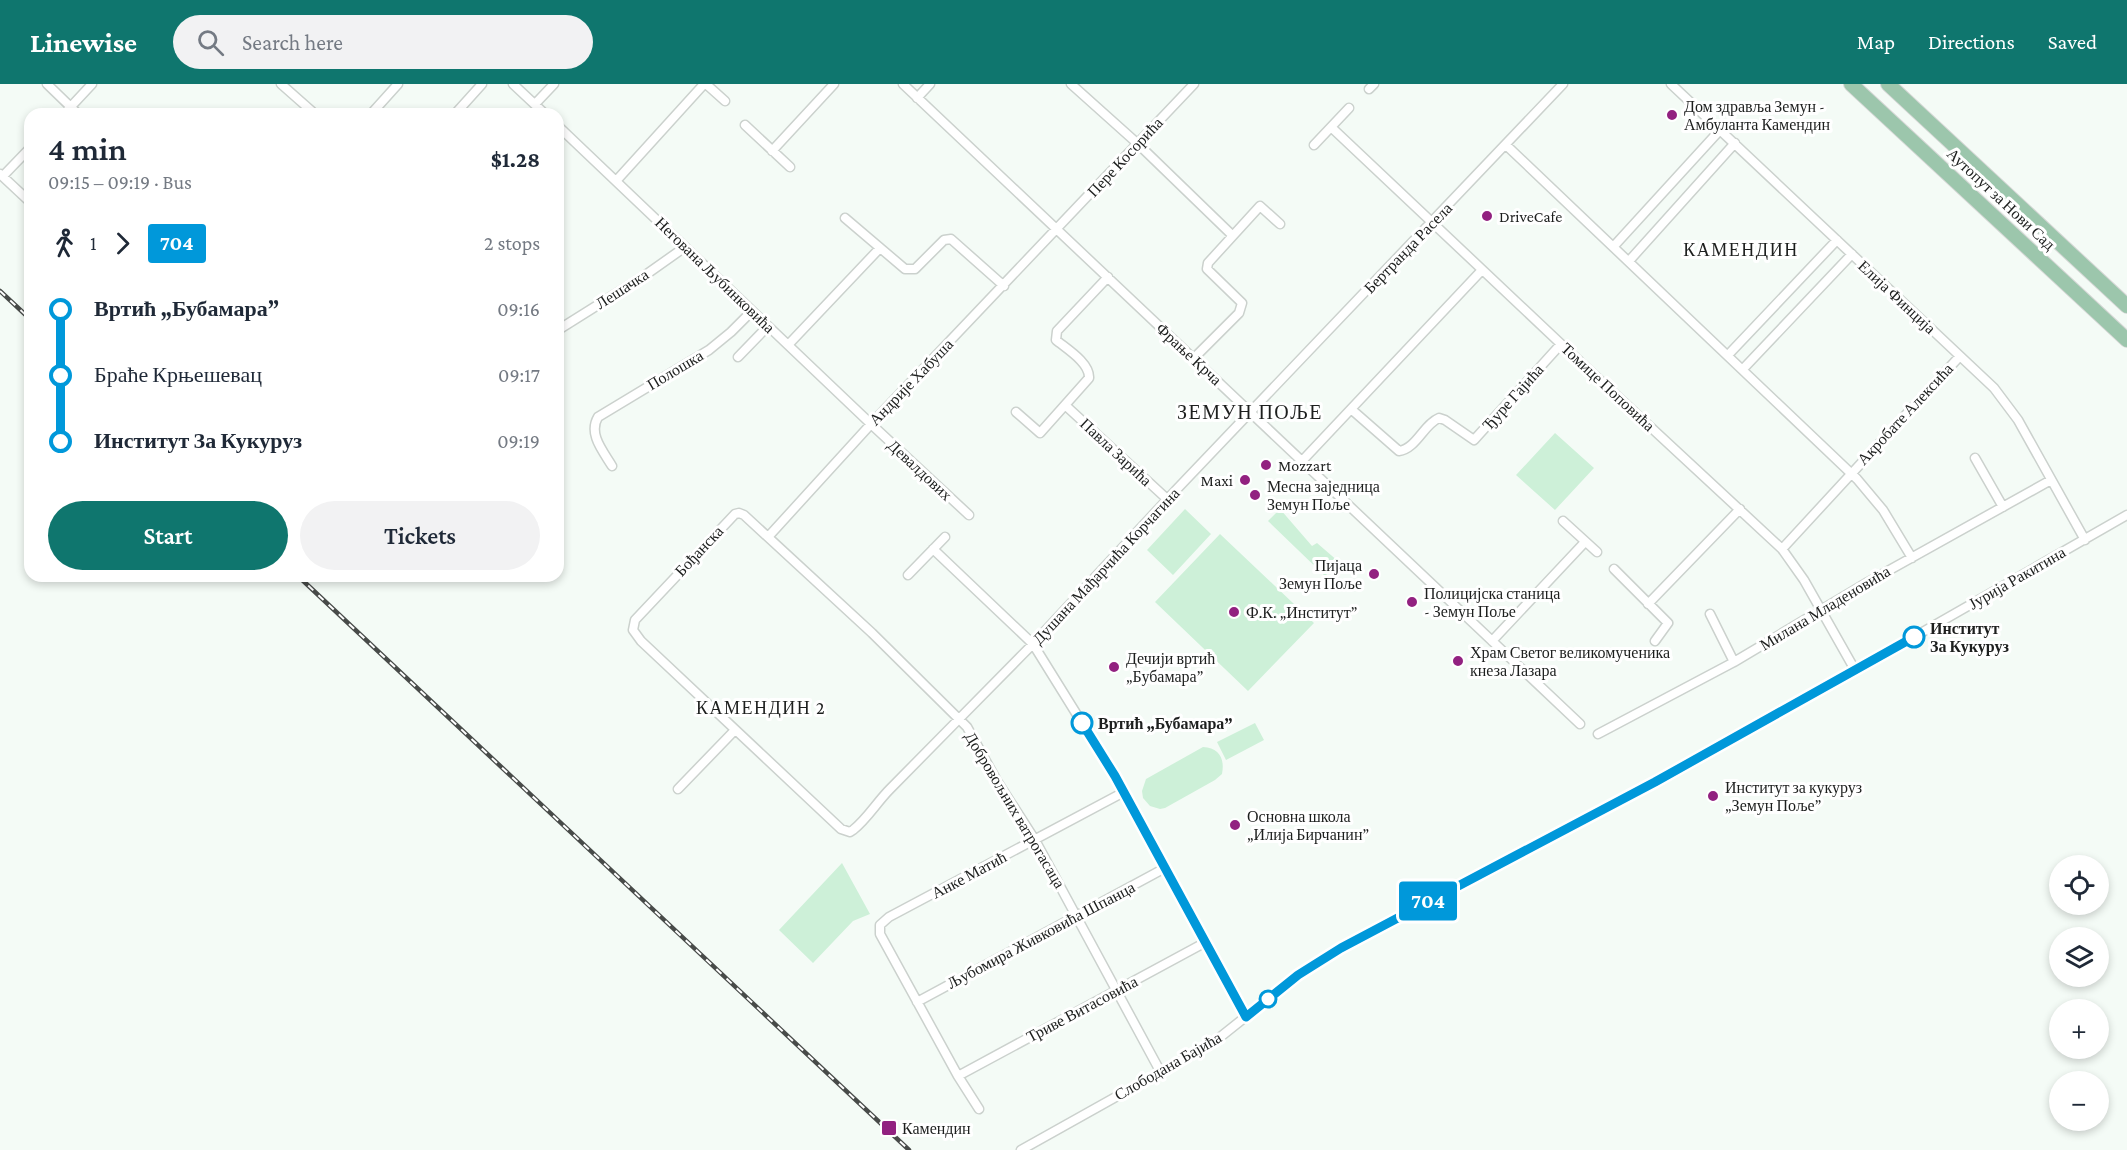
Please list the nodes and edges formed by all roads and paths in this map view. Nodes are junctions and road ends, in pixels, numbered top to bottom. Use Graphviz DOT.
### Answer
graph roads {
  1 [pos="46,84"];
  2 [pos="92,84"];
  3 [pos="281,84"];
  4 [pos="398,84"];
  5 [pos="482,84"];
  6 [pos="513,84"];
  7 [pos="554,84"];
  8 [pos="705,84"];
  9 [pos="834,84"];
  10 [pos="903,84"];
  11 [pos="930,84"];
  12 [pos="1071,84"];
  13 [pos="1194,84"];
  14 [pos="1563,84"];
  15 [pos="1671,84"];
  16 [pos="1851,84"];
  17 [pos="1888,84"];
  18 [pos="917,98"];
  19 [pos="725,101"];
  20 [pos="535,104"];
  21 [pos="71,107"];
  22 [pos="308,108"];
  23 [pos="376,108"];
  24 [pos="460,108"];
  25 [pos="539,108"];
  26 [pos="1349,108"];
  27 [pos="745,125"];
  28 [pos="1331,127"];
  29 [pos="1720,130"];
  30 [pos="564,132"];
  31 [pos="1735,143"];
  32 [pos="1138,144"];
  33 [pos="1314,145"];
  34 [pos="1506,145"];
  35 [pos="772,151"];
  36 [pos="24,154"];
  37 [pos="790,167"];
  38 [pos="1,175"];
  39 [pos="616,181"];
  40 [pos="24,196"];
  41 [pos="845,218"];
  42 [pos="1433,221"];
  43 [pos="1280,224"];
  44 [pos="1057,230"];
  45 [pos="1232,235"];
  46 [pos="1837,240"];
  47 [pos="1614,246"];
  48 [pos="685,247"];
  49 [pos="879,249"];
  50 [pos="1852,254"];
  51 [pos="1629,261"];
  52 [pos="1482,270"];
  53 [pos="1108,277"];
  54 [pos="1004,286"];
  55 [pos="2127,306"];
  56 [pos="752,311"];
  57 [pos="564,326"];
  58 [pos="768,326"];
  59 [pos="2127,340"];
  60 [pos="1561,344"];
  61 [pos="788,345"];
  62 [pos="1728,355"];
  63 [pos="1960,356"];
  64 [pos="738,357"];
  65 [pos="1194,358"];
  66 [pos="1743,369"];
  67 [pos="1065,405"];
  68 [pos="1351,409"];
  69 [pos="1016,412"];
  70 [pos="1252,412"];
  71 [pos="871,424"];
  72 [pos="1976,458"];
  73 [pos="1302,461"];
  74 [pos="612,466"];
  75 [pos="1851,472"];
  76 [pos="2051,480"];
  77 [pos="1167,500"];
  78 [pos="2003,507"];
  79 [pos="1740,509"];
  80 [pos="969,515"];
  81 [pos="2127,515"];
  82 [pos="1563,521"];
  83 [pos="768,537"];
  84 [pos="945,537"];
  85 [pos="2085,540"];
  86 [pos="1585,542"];
  87 [pos="933,549"];
  88 [pos="1782,549"];
  89 [pos="1597,552"];
  90 [pos="1912,558"];
  91 [pos="1614,569"];
  92 [pos="908,575"];
  93 [pos="1648,604"];
  94 [pos="1821,611"];
  95 [pos="1710,614"];
  96 [pos="1492,641"];
  97 [pos="1655,641"];
  98 [pos="1032,644"];
  99 [pos="1734,662"];
  100 [pos="1855,670"];
  101 [pos="959,719"];
  102 [pos="1580,724"];
  103 [pos="735,730"];
  104 [pos="1598,734"];
  105 [pos="1655,782"];
  106 [pos="678,789"];
  107 [pos="1124,792"];
  108 [pos="1035,840"];
  109 [pos="1165,868"];
  110 [pos="1076,915"];
  111 [pos="1206,942"];
  112 [pos="1116,990"];
  113 [pos="917,1002"];
  114 [pos="1246,1017"];
  115 [pos="1160,1071"];
  116 [pos="958,1076"];
  117 [pos="979,1109"];
  118 [pos="1021,1150"];
  1 -- 21 [label="street"];
  2 -- 21 [label="street"];
  3 -- 22 [label="street"];
  4 -- 23 [label="street"];
  5 -- 24 [label="street"];
  6 -- 20 [label="street"];
  7 -- 20 [label="street"];
  8 -- 19 [label="street"];
  8 -- 39 [label="street"];
  9 -- 35 [label="street"];
  10 -- 18 [label="street, Фрање Крча"];
  11 -- 18 [label="street"];
  12 -- 32 [label="street"];
  13 -- 32 [label="street, Пере Косорића"];
  14 -- 34 [label="street, Бертранда Расела"];
  15 -- 29 [label="street, Елија Финција"];
  16 -- 59 [label="main road, Аутопут за Нови Сад"];
  17 -- 55 [label="main road, Аутопут за Нови Сад"];
  18 -- 44 [label="street, Фрање Крча"];
  20 -- 25 [label="street"];
  26 -- 28 [label="street"];
  27 -- 35 [label="street"];
  28 -- 33 [label="street"];
  28 -- 42 [label="street, Томице Поповића"];
  29 -- 31 [label="street, Елија Финција"];
  29 -- 47 [label="street"];
  30 -- 39 [label="street, Негована Љубинковића"];
  31 -- 46 [label="street, Елија Финција"];
  31 -- 51 [label="street"];
  32 -- 44 [label="street, Пере Косорића"];
  32 -- 45 [label="street"];
  34 -- 42 [label="street, Бертранда Расела"];
  34 -- 47 [label="street, Акробате Алексића"];
  35 -- 37 [label="street"];
  36 -- 38 [label="street"];
  38 -- 40 [label="street"];
  39 -- 48 [label="street, Негована Љубинковића"];
  41 -- 49 [label="street"];
  42 -- 52 [label="street, Томице Поповића"];
  42 -- 70 [label="street, Бертранда Расела"];
  43 -- 45 [label="street"];
  44 -- 53 [label="street, Фрање Крча"];
  44 -- 54 [label="street, Андрије Хабуша"];
  45 -- 65 [label="street"];
  46 -- 50 [label="street, Елија Финција"];
  46 -- 62 [label="street"];
  47 -- 51 [label="street, Акробате Алексића"];
  48 -- 56 [label="street, Негована Љубинковића"];
  48 -- 57 [label="street, Лешачка"];
  49 -- 54 [label="street"];
  49 -- 61 [label="street"];
  50 -- 63 [label="street, Елија Финција"];
  50 -- 66 [label="street"];
  51 -- 62 [label="street, Акробате Алексића"];
  52 -- 60 [label="street, Томице Поповића"];
  52 -- 68 [label="street"];
  53 -- 65 [label="street, Фрање Крча"];
  53 -- 67 [label="street, Павла Зарића"];
  54 -- 71 [label="street, Андрије Хабуша"];
  56 -- 58 [label="street, Негована Љубинковића"];
  56 -- 74 [label="street, Полошка"];
  58 -- 61 [label="street, Негована Љубинковића"];
  58 -- 64 [label="street"];
  60 -- 68 [label="street, Ђуре Гајића"];
  60 -- 79 [label="street, Томице Поповића"];
  61 -- 71 [label="street, Негована Љубинковића"];
  62 -- 66 [label="street, Акробате Алексића"];
  63 -- 75 [label="street, Акробате Алексића"];
  63 -- 76 [label="street, Елија Финција"];
  65 -- 70 [label="street, Фрање Крча"];
  66 -- 75 [label="street, Акробате Алексића"];
  67 -- 69 [label="street, Павла Зарића"];
  67 -- 77 [label="street, Павла Зарића"];
  68 -- 73 [label="street"];
  70 -- 73 [label="street, Фрање Крча"];
  70 -- 77 [label="street, Душана Мађарчића Корчагина"];
  71 -- 80 [label="street, Девалдових"];
  71 -- 83 [label="street, Андрије Хабуша"];
  72 -- 78 [label="street"];
  73 -- 96 [label="street, Фрање Крча"];
  75 -- 88 [label="street"];
  75 -- 90 [label="street, Акробате Алексића"];
  76 -- 78 [label="street, Милана Младеновића"];
  76 -- 85 [label="street, Елија Финција"];
  77 -- 98 [label="street, Душана Мађарчића Корчагина"];
  78 -- 90 [label="street, Милана Младеновића"];
  79 -- 88 [label="street, Томице Поповића"];
  79 -- 93 [label="street"];
  81 -- 85 [label="street, Јурија Ракитина"];
  82 -- 86 [label="street"];
  83 -- 101 [label="street, Добровољних ватрогасаца"];
  83 -- 103 [label="street, Бођанска"];
  84 -- 87 [label="street"];
  85 -- 100 [label="street, Јурија Ракитина"];
  86 -- 89 [label="street"];
  86 -- 96 [label="street"];
  87 -- 92 [label="street"];
  87 -- 98 [label="street"];
  88 -- 94 [label="street, Томице Поповића"];
  90 -- 94 [label="street, Милана Младеновића"];
  91 -- 93 [label="street"];
  93 -- 97 [label="street"];
  94 -- 99 [label="street, Милана Младеновића"];
  94 -- 100 [label="street, Томице Поповића"];
  95 -- 99 [label="street"];
  96 -- 102 [label="street, Фрање Крча"];
  98 -- 101 [label="street, Душана Мађарчића Корчагина"];
  98 -- 107 [label="street"];
  99 -- 104 [label="street, Милана Младеновића"];
  100 -- 105 [label="street, Јурија Ракитина"];
  101 -- 103 [label="street, Душана Мађарчића Корчагина"];
  101 -- 108 [label="street, Добровољних ватрогасаца"];
  103 -- 106 [label="street"];
  105 -- 114 [label="street, Слободана Бајића"];
  107 -- 108 [label="street, Анке Матић"];
  107 -- 109 [label="street"];
  108 -- 110 [label="street, Добровољних ватрогасаца"];
  108 -- 113 [label="street, Анке Матић"];
  109 -- 110 [label="street, Љубомира Живковића Шпанца"];
  109 -- 111 [label="street"];
  110 -- 112 [label="street, Добровољних ватрогасаца"];
  110 -- 113 [label="street, Љубомира Живковића Шпанца"];
  111 -- 112 [label="street, Триве Витасовића"];
  111 -- 114 [label="street"];
  112 -- 115 [label="street, Добровољних ватрогасаца"];
  112 -- 116 [label="street, Триве Витасовића"];
  113 -- 116 [label="street"];
  114 -- 115 [label="street, Слободана Бајића"];
  115 -- 118 [label="street, Слободана Бајића"];
  116 -- 117 [label="street"];
}
